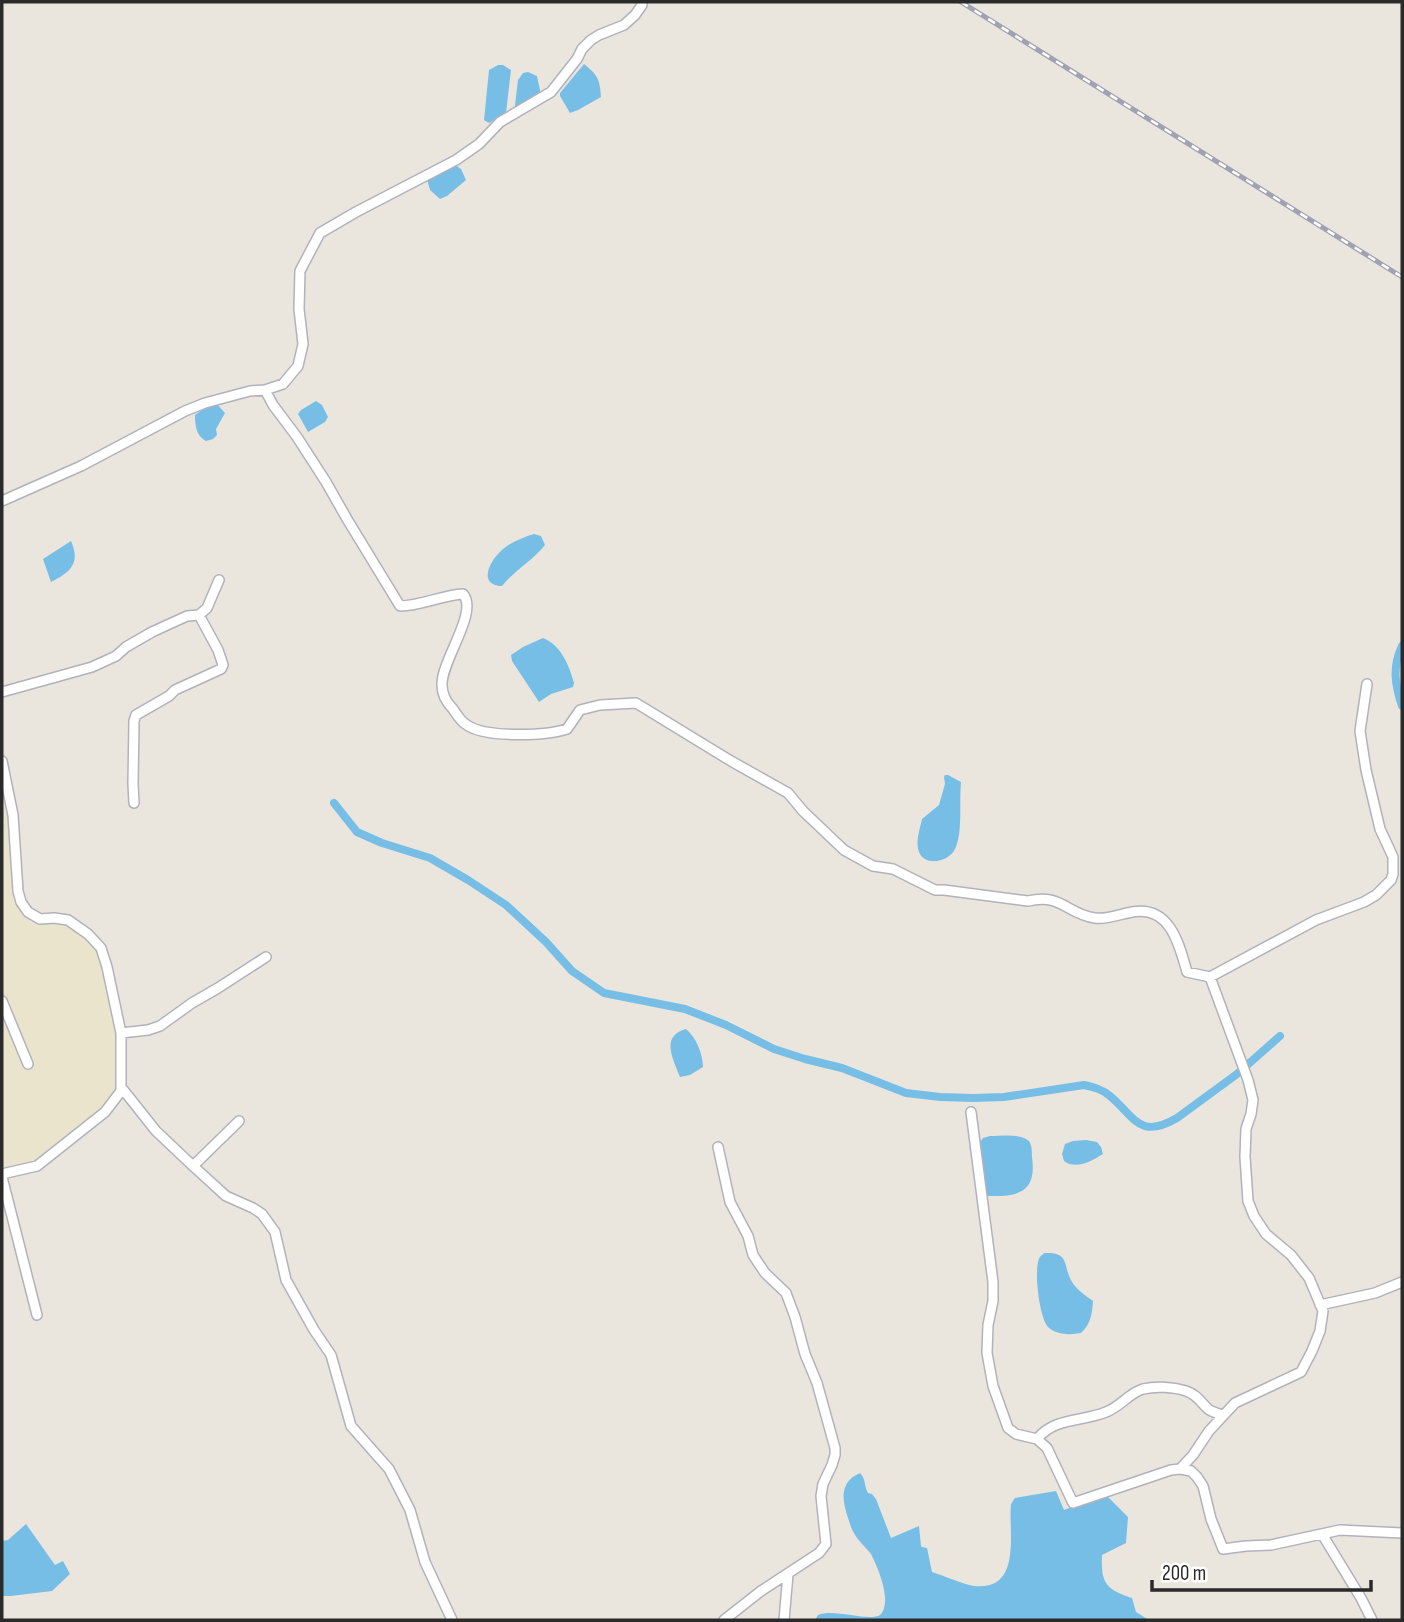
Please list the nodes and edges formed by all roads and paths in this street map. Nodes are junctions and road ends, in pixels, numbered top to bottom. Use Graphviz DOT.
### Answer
graph roads {
  1 [pos="642,2"];
  2 [pos="265,390"];
  3 [pos="2,501"];
  4 [pos="219,580"];
  5 [pos="199,615"];
  6 [pos="1367,684"];
  7 [pos="2,692"];
  8 [pos="2,761"];
  9 [pos="134,803"];
  10 [pos="266,957"];
  11 [pos="1210,977"];
  12 [pos="2,1001"];
  13 [pos="121,1033"];
  14 [pos="28,1064"];
  15 [pos="121,1087"];
  16 [pos="971,1112"];
  17 [pos="239,1121"];
  18 [pos="718,1147"];
  19 [pos="193,1166"];
  20 [pos="2,1176"];
  21 [pos="4,1195"];
  22 [pos="1402,1282"];
  23 [pos="1321,1305"];
  24 [pos="37,1315"];
  25 [pos="1222,1415"];
  26 [pos="1037,1439"];
  27 [pos="1180,1469"];
  28 [pos="1402,1532"];
  29 [pos="1321,1534"];
  30 [pos="788,1574"];
  31 [pos="452,1620"];
  32 [pos="724,1620"];
  33 [pos="784,1620"];
  34 [pos="1372,1620"];
  1 -- 2 [label="street"];
  2 -- 3 [label="street"];
  2 -- 11 [label="street"];
  4 -- 5 [label="street"];
  5 -- 7 [label="street"];
  5 -- 9 [label="street"];
  6 -- 11 [label="street"];
  8 -- 13 [label="street"];
  10 -- 13 [label="street"];
  11 -- 23 [label="street"];
  12 -- 14 [label="street"];
  13 -- 15 [label="street"];
  15 -- 19 [label="street"];
  15 -- 20 [label="street"];
  16 -- 26 [label="street"];
  17 -- 19 [label="street"];
  18 -- 30 [label="street"];
  19 -- 31 [label="street"];
  20 -- 21 [label="street"];
  21 -- 24 [label="street"];
  22 -- 23 [label="street"];
  23 -- 25 [label="street"];
  25 -- 26 [label="street"];
  25 -- 27 [label="street"];
  26 -- 27 [label="street"];
  27 -- 29 [label="street"];
  28 -- 29 [label="street"];
  29 -- 34 [label="street"];
  30 -- 32 [label="street"];
  30 -- 33 [label="street"];
}
